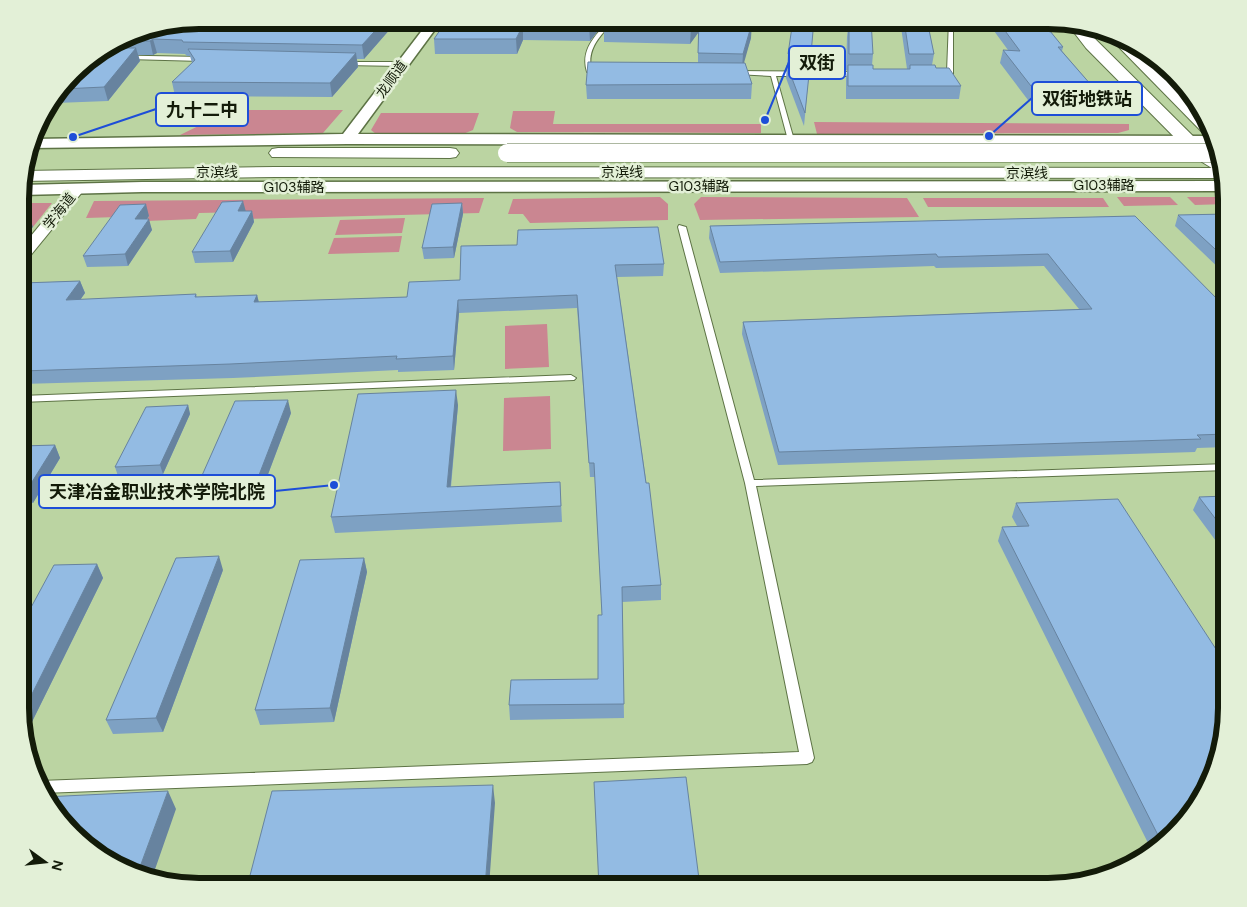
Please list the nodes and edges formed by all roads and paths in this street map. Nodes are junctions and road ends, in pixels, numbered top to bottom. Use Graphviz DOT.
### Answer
graph roads {
  1 [pos="429,29"];
  2 [pos="604,29"];
  3 [pos="951,29"];
  4 [pos="1080,32"];
  5 [pos="1134,53"];
  6 [pos="104,57"];
  7 [pos="207,59"];
  8 [pos="333,63"];
  9 [pos="401,64"];
  10 [pos="607,71"];
  11 [pos="727,72"];
  12 [pos="772,74"];
  13 [pos="871,74"];
  14 [pos="930,74"];
  15 [pos="1186,101"];
  16 [pos="347,139"];
  17 [pos="791,140"];
  18 [pos="1188,141"];
  19 [pos="1207,141"];
  20 [pos="38,144"];
  21 [pos="1211,153"];
  22 [pos="34,157"];
  23 [pos="1214,161"];
  24 [pos="1216,173"];
  25 [pos="30,181"];
  26 [pos="30,181"];
  27 [pos="30,182"];
  28 [pos="1218,186"];
  29 [pos="142,187"];
  30 [pos="78,188"];
  31 [pos="682,227"];
  32 [pos="29,249"];
  33 [pos="571,378"];
  34 [pos="29,399"];
  35 [pos="1218,467"];
  36 [pos="750,483"];
  37 [pos="49,787"];
  1 -- 9 [label="street, 龙顺道"];
  2 -- 10 [label="lane"];
  3 -- 14 [label="lane"];
  4 -- 18 [label="main road"];
  5 -- 15 [label="main road"];
  6 -- 7 [label="lane"];
  8 -- 9 [label="lane"];
  9 -- 16 [label="street, 龙顺道"];
  11 -- 12 [label="lane"];
  12 -- 13 [label="lane"];
  12 -- 17 [label="lane"];
  16 -- 17 [label="street"];
  16 -- 20 [label="street"];
  17 -- 18 [label="street"];
  18 -- 19 [label="street"];
  18 -- 23 [label="main road"];
  21 -- 22 [label="main road, 京滨线, bridge"];
  24 -- 25 [label="main road, 京滨线"];
  26 -- 29 [label="street"];
  27 -- 30 [label="street, G103辅路"];
  28 -- 29 [label="street, G103辅路"];
  29 -- 30 [label="street, G103辅路"];
  30 -- 32 [label="street, 学海道"];
  31 -- 36 [label="lane"];
  33 -- 34 [label="lane"];
  35 -- 36 [label="lane"];
  36 -- 37 [label="lane"];
}
